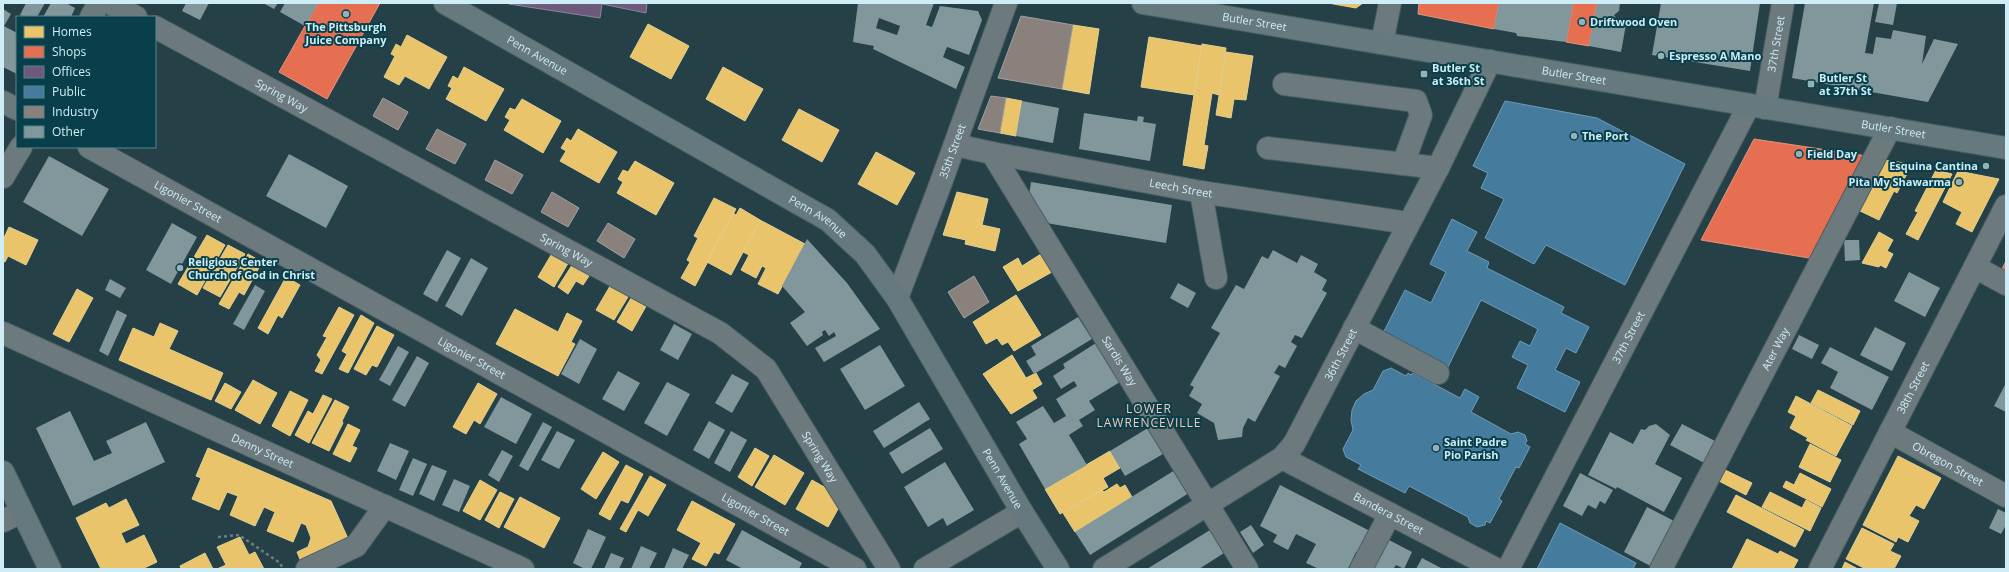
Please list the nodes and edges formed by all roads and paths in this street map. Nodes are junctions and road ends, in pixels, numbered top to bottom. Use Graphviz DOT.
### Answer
graph roads {
  1 [pos="99,3"];
  2 [pos="110,3"];
  3 [pos="445,3"];
  4 [pos="1006,3"];
  5 [pos="1143,3"];
  6 [pos="1390,3"];
  7 [pos="1783,3"];
  8 [pos="1216,9"];
  9 [pos="92,16"];
  10 [pos="134,16"];
  11 [pos="156,28"];
  12 [pos="1382,43"];
  13 [pos="1490,61"];
  14 [pos="1284,84"];
  15 [pos="3,102"];
  16 [pos="1757,106"];
  17 [pos="16,108"];
  18 [pos="1890,128"];
  19 [pos="955,145"];
  20 [pos="20,148"];
  21 [pos="91,148"];
  22 [pos="1268,148"];
  23 [pos="2006,148"];
  24 [pos="992,153"];
  25 [pos="1403,164"];
  26 [pos="1438,168"];
  27 [pos="3,177"];
  28 [pos="1201,192"];
  29 [pos="2006,206"];
  30 [pos="1408,223"];
  31 [pos="1975,267"];
  32 [pos="1216,278"];
  33 [pos="2006,284"];
  34 [pos="896,298"];
  35 [pos="1354,328"];
  36 [pos="3,333"];
  37 [pos="1438,373"];
  38 [pos="1890,432"];
  39 [pos="1282,458"];
  40 [pos="3,472"];
  41 [pos="2006,496"];
  42 [pos="1207,505"];
  43 [pos="385,506"];
  44 [pos="1022,512"];
  45 [pos="1390,514"];
  46 [pos="12,516"];
  47 [pos="218,537"];
  48 [pos="50,569"];
  49 [pos="283,569"];
  50 [pos="307,569"];
  51 [pos="523,569"];
  52 [pos="855,569"];
  53 [pos="889,569"];
  54 [pos="925,569"];
  55 [pos="1058,569"];
  56 [pos="1104,569"];
  57 [pos="1247,569"];
  58 [pos="1361,569"];
  59 [pos="1496,569"];
  60 [pos="1508,569"];
  61 [pos="1661,569"];
  62 [pos="1820,569"];
  1 -- 9 [label="street"];
  2 -- 10 [label="street"];
  3 -- 34 [label="main road, Penn Avenue"];
  4 -- 19 [label="street, 35th Street"];
  5 -- 8 [label="main road, Butler Street"];
  6 -- 12 [label="street"];
  7 -- 16 [label="street, 37th Street"];
  8 -- 12 [label="main road, Butler Street"];
  11 -- 53 [label="street, Spring Way"];
  12 -- 13 [label="main road, Butler Street"];
  13 -- 16 [label="main road, Butler Street"];
  13 -- 26 [label="street, 36th Street"];
  14 -- 25 [label="street"];
  15 -- 17 [label="street"];
  16 -- 18 [label="main road, Butler Street"];
  16 -- 60 [label="street, 37th Street"];
  18 -- 23 [label="main road, Butler Street"];
  18 -- 61 [label="street, Ater Way"];
  19 -- 24 [label="street, Leech Street"];
  19 -- 34 [label="street, 35th Street"];
  20 -- 27 [label="street"];
  21 -- 52 [label="street, Ligonier Street"];
  22 -- 25 [label="street"];
  24 -- 28 [label="street, Leech Street"];
  24 -- 42 [label="street, Sardis Way"];
  25 -- 26 [label="street"];
  26 -- 30 [label="street, 36th Street"];
  28 -- 30 [label="street, Leech Street"];
  28 -- 32 [label="street"];
  29 -- 31 [label="street, 38th Street"];
  30 -- 35 [label="street, 36th Street"];
  31 -- 33 [label="street"];
  31 -- 38 [label="street, 38th Street"];
  34 -- 44 [label="main road, Penn Avenue"];
  35 -- 37 [label="street"];
  35 -- 39 [label="street, 36th Street"];
  36 -- 43 [label="street, Denny Street"];
  38 -- 41 [label="street, Obregon Street"];
  38 -- 62 [label="street, 38th Street"];
  39 -- 42 [label="street, 36th Street"];
  39 -- 45 [label="street, Bandera Street"];
  40 -- 46 [label="main road"];
  42 -- 56 [label="street, 36th Street"];
  42 -- 57 [label="street, Sardis Way"];
  43 -- 50 [label="street"];
  43 -- 51 [label="street, Denny Street"];
  44 -- 54 [label="street"];
  44 -- 55 [label="main road, Penn Avenue"];
  45 -- 58 [label="street"];
  45 -- 59 [label="street, Bandera Street"];
  46 -- 48 [label="main road"];
  47 -- 49 [label="path"];
}
